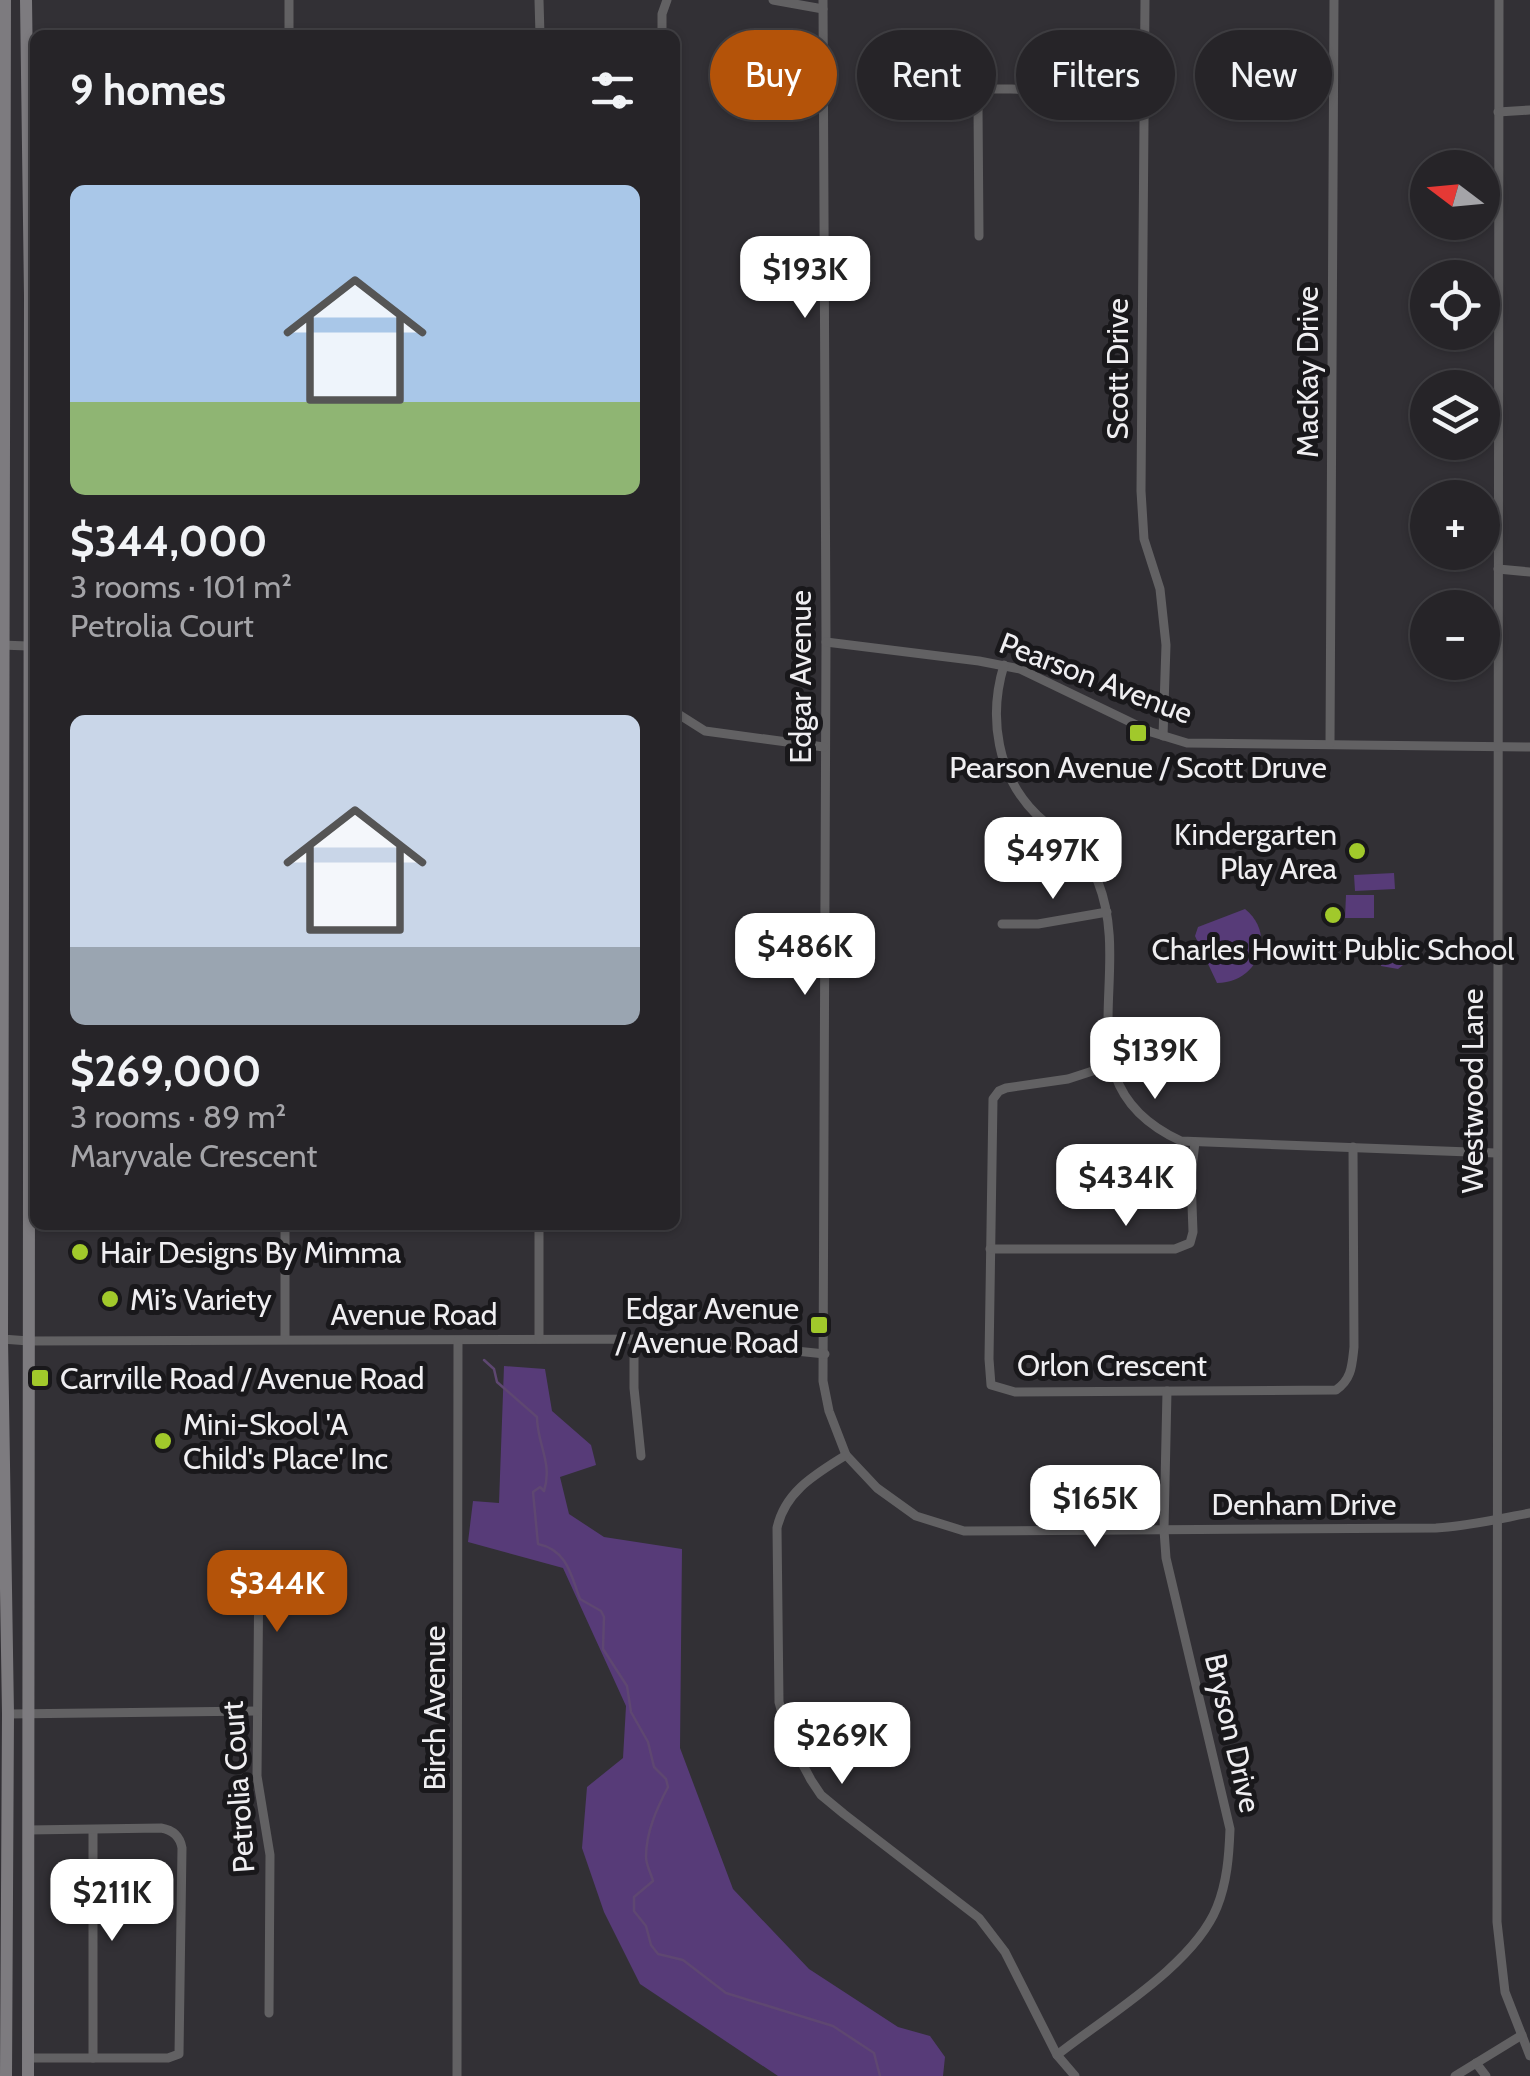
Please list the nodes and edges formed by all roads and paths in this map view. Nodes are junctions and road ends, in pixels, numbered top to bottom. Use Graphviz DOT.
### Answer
graph roads {
  1 [pos="5,0"];
  2 [pos="26,0"];
  3 [pos="289,0"];
  4 [pos="540,0"];
  5 [pos="668,0"];
  6 [pos="773,0"];
  7 [pos="1145,0"];
  8 [pos="1334,0"];
  9 [pos="1499,0"];
  10 [pos="823,4"];
  11 [pos="289,30"];
  12 [pos="540,30"];
  13 [pos="662,30"];
  14 [pos="1144,30"];
  15 [pos="26,54"];
  16 [pos="6,55"];
  17 [pos="1016,89"];
  18 [pos="1530,110"];
  19 [pos="1498,112"];
  20 [pos="1143,120"];
  21 [pos="979,236"];
  22 [pos="1498,480"];
  23 [pos="1500,568"];
  24 [pos="1498,570"];
  25 [pos="1530,572"];
  26 [pos="826,642"];
  27 [pos="2,645"];
  28 [pos="28,646"];
  29 [pos="1004,665"];
  30 [pos="680,715"];
  31 [pos="1163,736"];
  32 [pos="1330,744"];
  33 [pos="1500,744"];
  34 [pos="824,747"];
  35 [pos="1530,747"];
  36 [pos="1106,912"];
  37 [pos="1002,924"];
  38 [pos="29,1016"];
  39 [pos="4,1017"];
  40 [pos="1112,1065"];
  41 [pos="30,1074"];
  42 [pos="1196,1142"];
  43 [pos="1353,1147"];
  44 [pos="1496,1153"];
  45 [pos="31,1230"];
  46 [pos="286,1230"];
  47 [pos="539,1230"];
  48 [pos="990,1249"];
  49 [pos="2,1338"];
  50 [pos="286,1339"];
  51 [pos="539,1339"];
  52 [pos="634,1339"];
  53 [pos="458,1341"];
  54 [pos="29,1342"];
  55 [pos="825,1354"];
  56 [pos="1166,1391"];
  57 [pos="846,1455"];
  58 [pos="642,1456"];
  59 [pos="1530,1513"];
  60 [pos="1498,1518"];
  61 [pos="1164,1530"];
  62 [pos="27,1534"];
  63 [pos="5,1535"];
  64 [pos="259,1558"];
  65 [pos="256,1712"];
  66 [pos="8,1714"];
  67 [pos="29,1714"];
  68 [pos="28,1830"];
  69 [pos="93,1830"];
  70 [pos="28,1885"];
  71 [pos="7,1886"];
  72 [pos="269,2012"];
  73 [pos="1522,2035"];
  74 [pos="1056,2055"];
  75 [pos="1530,2056"];
  76 [pos="28,2058"];
  77 [pos="93,2058"];
  78 [pos="1476,2063"];
  79 [pos="6,2076"];
  80 [pos="28,2076"];
  81 [pos="457,2076"];
  82 [pos="1075,2076"];
  83 [pos="1455,2076"];
  84 [pos="1486,2076"];
  1 -- 16 [label="main road"];
  2 -- 15 [label="main road"];
  3 -- 11 [label="street"];
  4 -- 12 [label="street"];
  5 -- 13 [label="street"];
  6 -- 10 [label="street"];
  7 -- 14 [label="street, Scott Drive"];
  8 -- 32 [label="street, MacKay Drive"];
  9 -- 19 [label="street, Westwood Lane"];
  10 -- 26 [label="street, Edgar Avenue"];
  15 -- 16 [label="main road"];
  15 -- 28 [label="main road"];
  16 -- 27 [label="main road"];
  17 -- 21 [label="street"];
  18 -- 19 [label="street"];
  19 -- 22 [label="street, Westwood Lane"];
  20 -- 31 [label="street, Scott Drive"];
  23 -- 25 [label="street"];
  24 -- 33 [label="street, Westwood Lane"];
  26 -- 29 [label="street, Pearson Avenue"];
  26 -- 34 [label="street, Edgar Avenue"];
  27 -- 28 [label="street"];
  27 -- 39 [label="main road"];
  28 -- 38 [label="main road"];
  29 -- 31 [label="street, Pearson Avenue"];
  29 -- 36 [label="street"];
  30 -- 34 [label="street"];
  31 -- 32 [label="street, Pearson Avenue"];
  32 -- 33 [label="street, Pearson Avenue"];
  33 -- 35 [label="street, Pearson Avenue"];
  33 -- 44 [label="street, Westwood Lane"];
  34 -- 55 [label="street, Edgar Avenue"];
  36 -- 37 [label="street"];
  36 -- 40 [label="street"];
  38 -- 39 [label="main road"];
  38 -- 41 [label="main road"];
  39 -- 49 [label="main road"];
  40 -- 42 [label="street"];
  40 -- 48 [label="street, Orlon Crescent"];
  42 -- 43 [label="street"];
  42 -- 48 [label="street"];
  43 -- 44 [label="street"];
  43 -- 56 [label="street, Orlon Crescent"];
  44 -- 60 [label="street, Westwood Lane"];
  45 -- 54 [label="main road"];
  46 -- 50 [label="street"];
  47 -- 51 [label="street"];
  48 -- 56 [label="street, Orlon Crescent"];
  49 -- 54 [label="street, Avenue Road"];
  49 -- 63 [label="main road"];
  50 -- 53 [label="street, Avenue Road"];
  50 -- 54 [label="street, Avenue Road"];
  51 -- 52 [label="street, Avenue Road"];
  51 -- 53 [label="street, Avenue Road"];
  52 -- 55 [label="street, Avenue Road"];
  52 -- 58 [label="street"];
  53 -- 81 [label="street, Birch Avenue"];
  54 -- 62 [label="main road"];
  55 -- 57 [label="street, Denham Drive"];
  56 -- 61 [label="street, Bryson Drive"];
  57 -- 61 [label="street, Denham Drive"];
  57 -- 74 [label="street"];
  59 -- 60 [label="street, Denham Drive"];
  60 -- 61 [label="street, Denham Drive"];
  60 -- 73 [label="street, Westwood Lane"];
  61 -- 74 [label="street, Bryson Drive"];
  62 -- 63 [label="main road"];
  62 -- 67 [label="main road"];
  63 -- 66 [label="main road"];
  64 -- 65 [label="street, Petrolia Court"];
  65 -- 67 [label="street"];
  65 -- 72 [label="street, Petrolia Court"];
  66 -- 67 [label="street"];
  66 -- 71 [label="main road"];
  67 -- 68 [label="main road"];
  68 -- 69 [label="street"];
  68 -- 70 [label="main road"];
  69 -- 77 [label="street"];
  69 -- 77 [label="street"];
  70 -- 71 [label="main road"];
  70 -- 76 [label="main road"];
  71 -- 79 [label="main road"];
  73 -- 75 [label="street, Westwood Lane"];
  73 -- 78 [label="street"];
  74 -- 82 [label="street"];
  76 -- 77 [label="street"];
  76 -- 80 [label="main road"];
  78 -- 83 [label="street"];
  78 -- 84 [label="street"];
}
